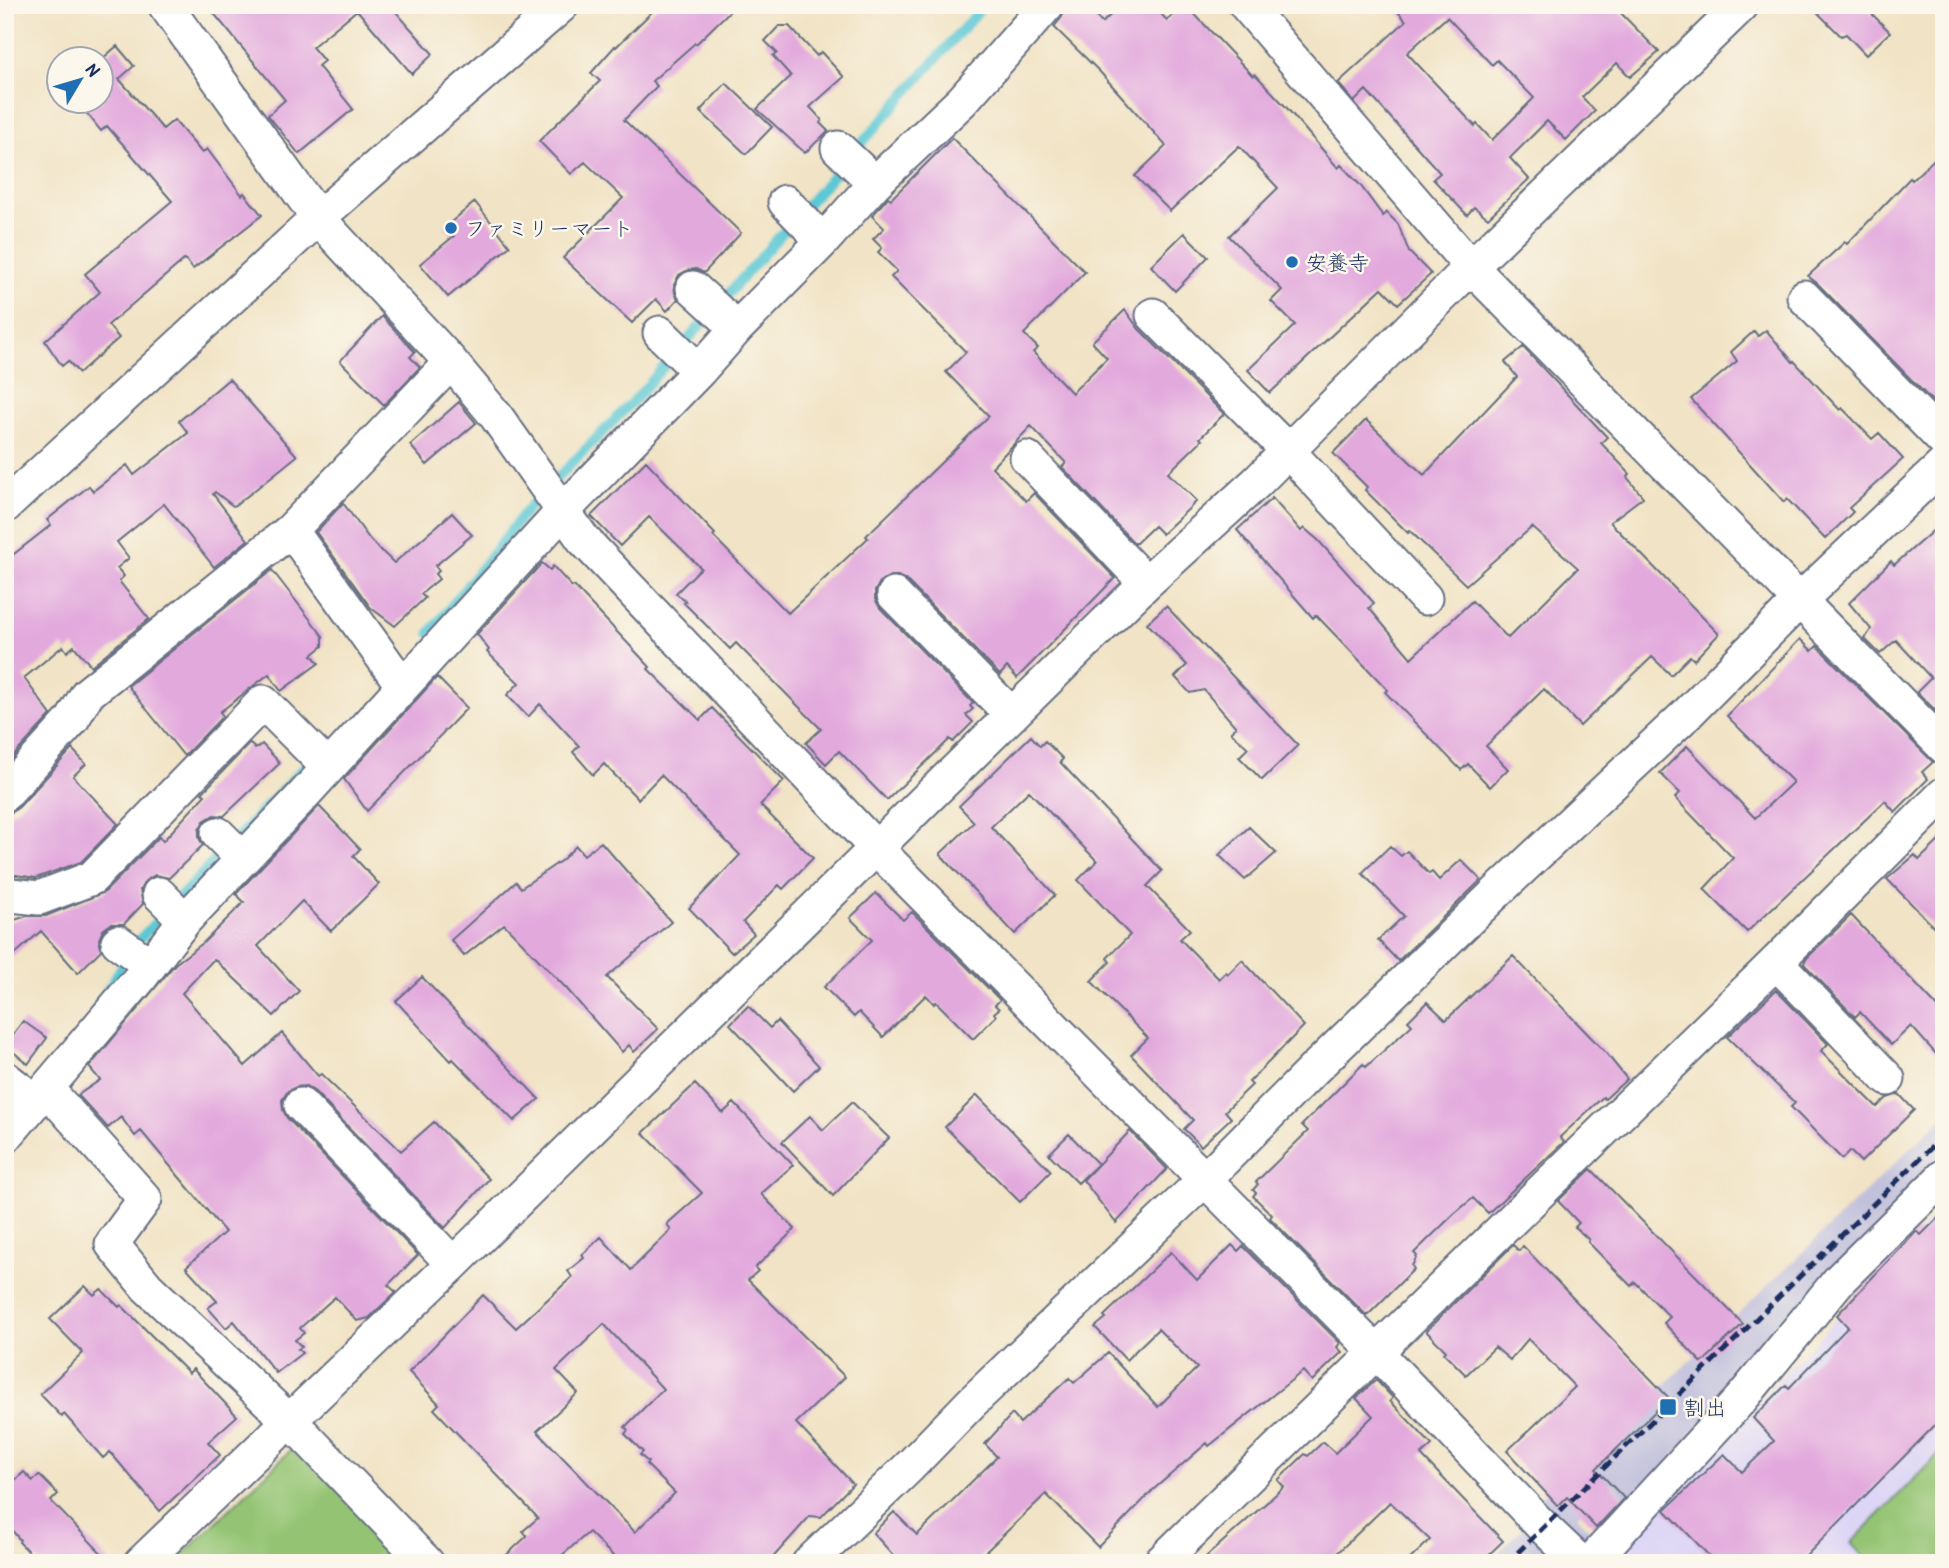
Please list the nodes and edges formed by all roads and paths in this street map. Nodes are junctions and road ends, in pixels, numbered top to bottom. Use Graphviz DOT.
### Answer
graph roads {
  1 [pos="165,5"];
  2 [pos="562,5"];
  3 [pos="1046,5"];
  4 [pos="1246,5"];
  5 [pos="1742,5"];
  6 [pos="838,148"];
  7 [pos="871,179"];
  8 [pos="785,202"];
  9 [pos="318,218"];
  10 [pos="817,234"];
  11 [pos="1471,267"];
  12 [pos="693,288"];
  13 [pos="1804,297"];
  14 [pos="1153,315"];
  15 [pos="732,323"];
  16 [pos="660,333"];
  17 [pos="451,362"];
  18 [pos="694,366"];
  19 [pos="1944,441"];
  20 [pos="1287,450"];
  21 [pos="1027,458"];
  22 [pos="1944,464"];
  23 [pos="553,497"];
  24 [pos="5,506"];
  25 [pos="291,530"];
  26 [pos="1146,583"];
  27 [pos="894,595"];
  28 [pos="1425,598"];
  29 [pos="1799,601"];
  30 [pos="395,676"];
  31 [pos="1012,715"];
  32 [pos="1944,747"];
  33 [pos="316,756"];
  34 [pos="5,794"];
  35 [pos="1944,794"];
  36 [pos="218,834"];
  37 [pos="877,849"];
  38 [pos="243,859"];
  39 [pos="5,892"];
  40 [pos="159,894"];
  41 [pos="185,920"];
  42 [pos="118,942"];
  43 [pos="1776,962"];
  44 [pos="150,965"];
  45 [pos="1888,1079"];
  46 [pos="25,1088"];
  47 [pos="301,1105"];
  48 [pos="5,1138"];
  49 [pos="1944,1176"];
  50 [pos="1205,1180"];
  51 [pos="453,1264"];
  52 [pos="1376,1352"];
  53 [pos="289,1423"];
  54 [pos="1609,1535"];
  55 [pos="141,1563"];
  56 [pos="428,1563"];
  57 [pos="809,1563"];
  58 [pos="1160,1563"];
  59 [pos="1581,1563"];
  1 -- 9 [label="street"];
  2 -- 9 [label="street"];
  3 -- 7 [label="street"];
  4 -- 11 [label="street"];
  5 -- 11 [label="street"];
  6 -- 7 [label="street"];
  7 -- 10 [label="street"];
  8 -- 10 [label="street"];
  9 -- 17 [label="street"];
  9 -- 24 [label="street"];
  10 -- 15 [label="street"];
  11 -- 20 [label="street"];
  11 -- 29 [label="street"];
  12 -- 15 [label="street"];
  13 -- 19 [label="street"];
  14 -- 20 [label="street"];
  15 -- 18 [label="street"];
  16 -- 18 [label="street"];
  17 -- 23 [label="street"];
  17 -- 25 [label="street"];
  18 -- 23 [label="street"];
  20 -- 26 [label="street"];
  20 -- 28 [label="street"];
  21 -- 26 [label="street"];
  22 -- 29 [label="street"];
  23 -- 30 [label="street"];
  23 -- 37 [label="street"];
  25 -- 30 [label="street"];
  25 -- 34 [label="street"];
  26 -- 31 [label="street"];
  27 -- 31 [label="street"];
  29 -- 32 [label="street"];
  29 -- 50 [label="street"];
  30 -- 33 [label="street"];
  31 -- 37 [label="street"];
  33 -- 38 [label="street"];
  33 -- 39 [label="street"];
  35 -- 43 [label="street"];
  36 -- 38 [label="street"];
  37 -- 50 [label="street"];
  37 -- 51 [label="street"];
  38 -- 41 [label="street"];
  40 -- 41 [label="street"];
  41 -- 44 [label="street"];
  42 -- 44 [label="street"];
  43 -- 45 [label="street"];
  43 -- 52 [label="street"];
  44 -- 46 [label="street"];
  46 -- 48 [label="street"];
  46 -- 53 [label="street"];
  47 -- 51 [label="street"];
  49 -- 54 [label="street"];
  50 -- 52 [label="street"];
  50 -- 57 [label="street"];
  51 -- 53 [label="street"];
  52 -- 58 [label="street"];
  52 -- 59 [label="street"];
  53 -- 55 [label="street"];
  53 -- 56 [label="street"];
}
